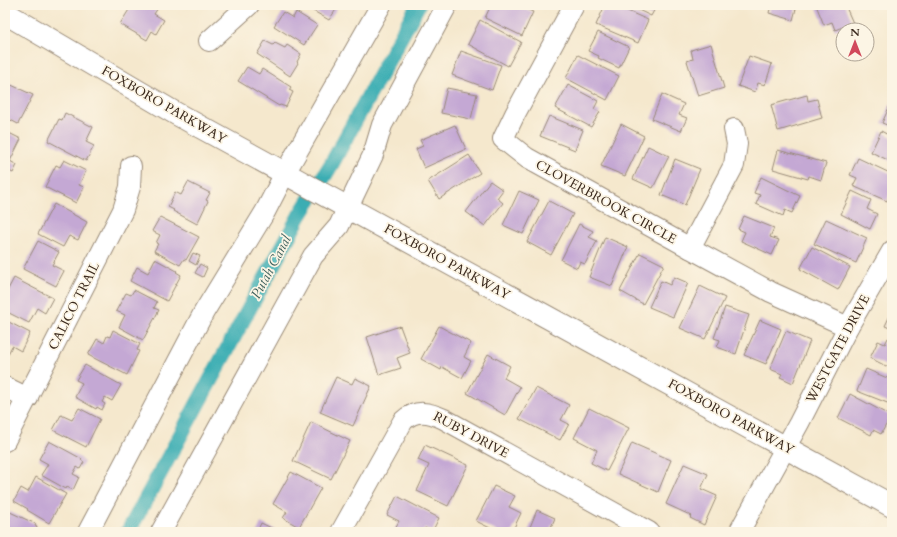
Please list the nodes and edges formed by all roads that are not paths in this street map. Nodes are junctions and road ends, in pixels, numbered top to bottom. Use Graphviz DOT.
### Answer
graph roads {
  1 [pos="249,5"];
  2 [pos="381,5"];
  3 [pos="447,5"];
  4 [pos="574,5"];
  5 [pos="5,12"];
  6 [pos="209,41"];
  7 [pos="734,129"];
  8 [pos="131,166"];
  9 [pos="292,177"];
  10 [pos="340,204"];
  11 [pos="690,248"];
  12 [pos="892,251"];
  13 [pos="848,327"];
  14 [pos="5,387"];
  15 [pos="28,398"];
  16 [pos="5,441"];
  17 [pos="786,447"];
  18 [pos="892,506"];
  19 [pos="88,532"];
  20 [pos="161,532"];
  21 [pos="341,532"];
  22 [pos="649,532"];
  23 [pos="739,532"];
  1 -- 6 [label="street"];
  2 -- 9 [label="street"];
  3 -- 10 [label="street"];
  4 -- 11 [label="street, CLOVERBROOK CIRCLE"];
  5 -- 9 [label="main road, FOXBORO PARKWAY"];
  7 -- 11 [label="street"];
  8 -- 15 [label="street, CALICO TRAIL"];
  9 -- 10 [label="main road, FOXBORO PARKWAY"];
  9 -- 19 [label="street"];
  10 -- 17 [label="main road, FOXBORO PARKWAY"];
  10 -- 20 [label="street"];
  11 -- 13 [label="street, CLOVERBROOK CIRCLE"];
  12 -- 13 [label="street, WESTGATE DRIVE"];
  13 -- 17 [label="street, WESTGATE DRIVE"];
  14 -- 15 [label="street"];
  15 -- 16 [label="street, CALICO TRAIL"];
  17 -- 18 [label="main road, FOXBORO PARKWAY"];
  17 -- 23 [label="street, WESTGATE DRIVE"];
  21 -- 22 [label="street, RUBY DRIVE"];
}
